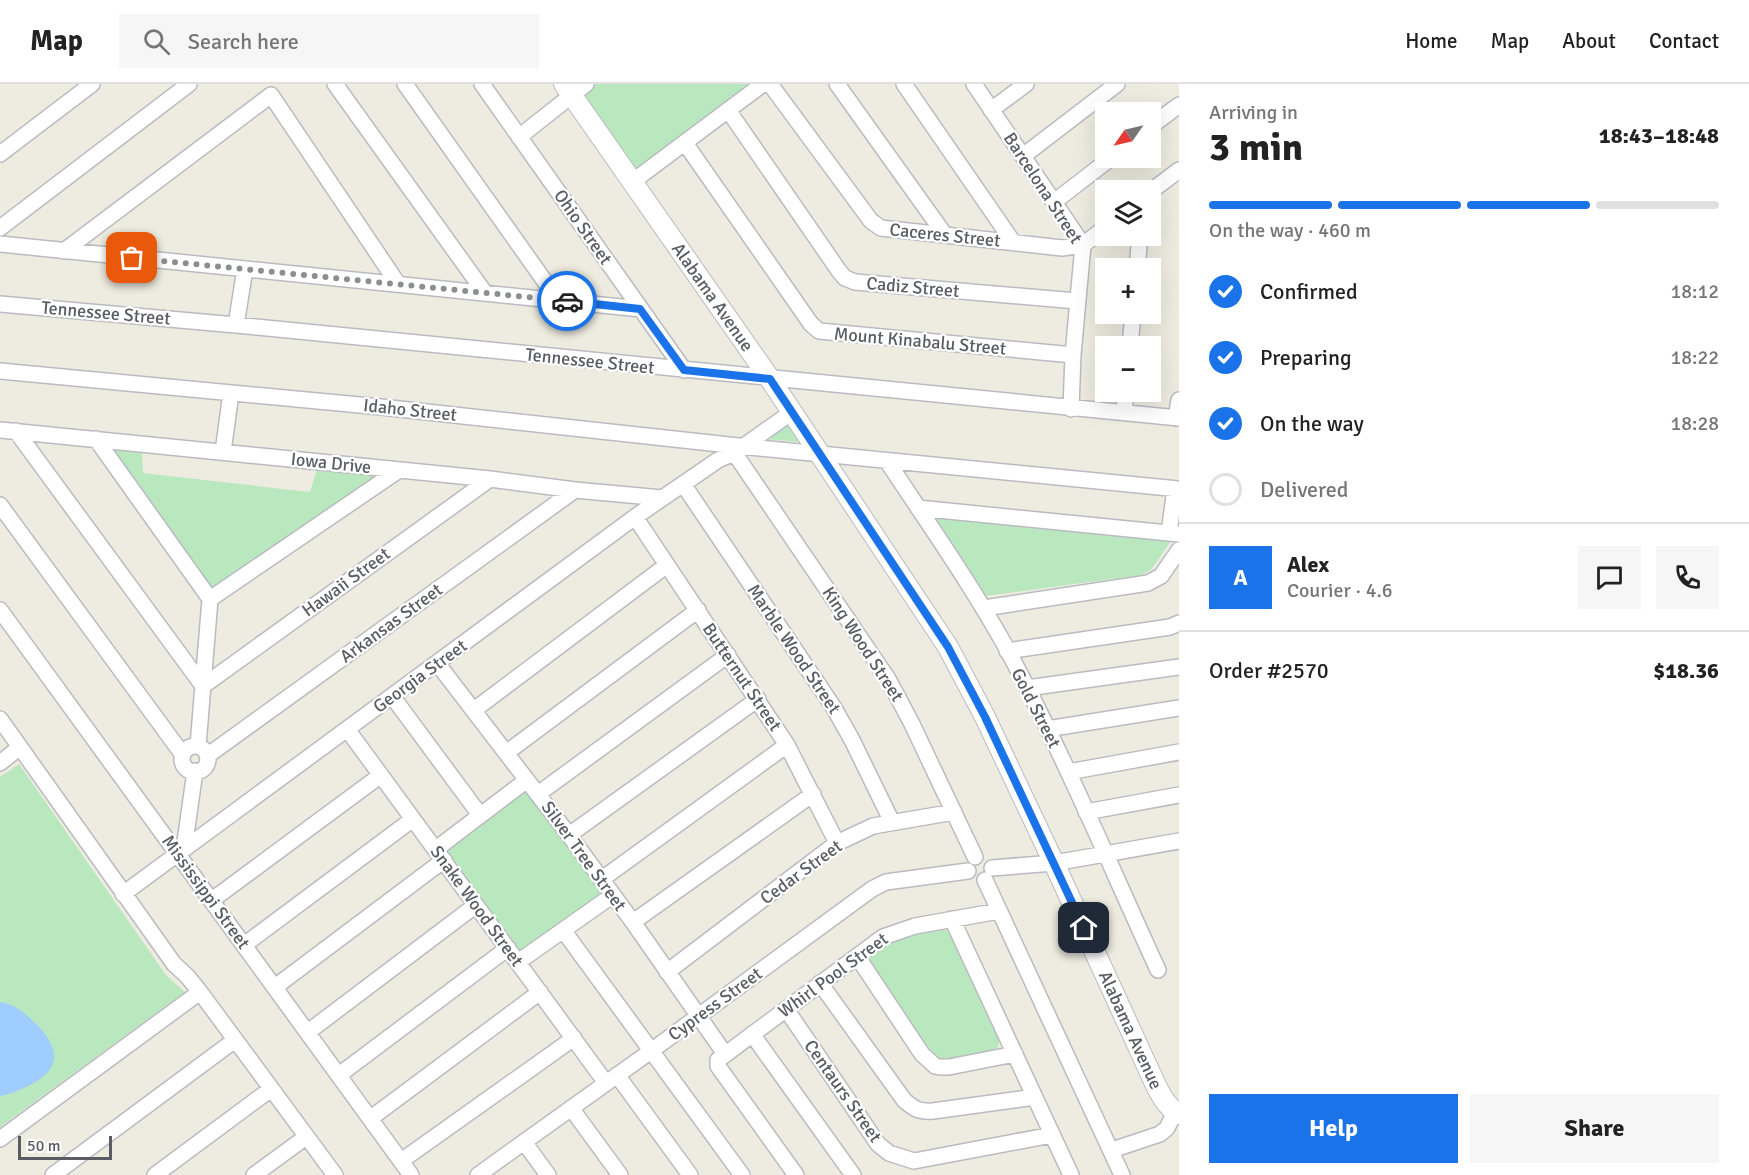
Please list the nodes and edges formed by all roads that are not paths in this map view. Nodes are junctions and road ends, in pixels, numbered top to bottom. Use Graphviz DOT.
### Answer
graph roads {
  1 [pos="92,84"];
  2 [pos="189,84"];
  3 [pos="335,84"];
  4 [pos="405,84"];
  5 [pos="482,84"];
  6 [pos="763,84"];
  7 [pos="770,84"];
  8 [pos="837,84"];
  9 [pos="904,84"];
  10 [pos="974,84"];
  11 [pos="1026,84"];
  12 [pos="1117,84"];
  13 [pos="574,88"];
  14 [pos="272,90"];
  15 [pos="1179,105"];
  16 [pos="728,110"];
  17 [pos="991,110"];
  18 [pos="1161,119"];
  19 [pos="519,137"];
  20 [pos="685,143"];
  21 [pos="0,154"];
  22 [pos="1023,156"];
  23 [pos="1098,168"];
  24 [pos="1177,176"];
  25 [pos="632,182"];
  26 [pos="1161,185"];
  27 [pos="1054,202"];
  28 [pos="0,228"];
  29 [pos="945,235"];
  30 [pos="1095,236"];
  31 [pos="1013,242"];
  32 [pos="0,244"];
  33 [pos="1083,245"];
  34 [pos="64,251"];
  35 [pos="245,269"];
  36 [pos="398,284"];
  37 [pos="484,293"];
  38 [pos="558,300"];
  39 [pos="1077,301"];
  40 [pos="0,304"];
  41 [pos="640,309"];
  42 [pos="236,325"];
  43 [pos="1073,355"];
  44 [pos="684,370"];
  45 [pos="0,371"];
  46 [pos="770,379"];
  47 [pos="231,393"];
  48 [pos="1179,400"];
  49 [pos="1125,402"];
  50 [pos="790,408"];
  51 [pos="1071,409"];
  52 [pos="1124,412"];
  53 [pos="1178,418"];
  54 [pos="0,430"];
  55 [pos="16,431"];
  56 [pos="96,439"];
  57 [pos="736,448"];
  58 [pos="224,452"];
  59 [pos="820,454"];
  60 [pos="887,461"];
  61 [pos="399,470"];
  62 [pos="490,479"];
  63 [pos="683,484"];
  64 [pos="1177,489"];
  65 [pos="574,490"];
  66 [pos="662,498"];
  67 [pos="0,504"];
  68 [pos="918,507"];
  69 [pos="635,517"];
  70 [pos="1174,534"];
  71 [pos="1179,550"];
  72 [pos="667,565"];
  73 [pos="210,599"];
  74 [pos="984,608"];
  75 [pos="0,610"];
  76 [pos="698,610"];
  77 [pos="1179,623"];
  78 [pos="1007,651"];
  79 [pos="728,655"];
  80 [pos="437,663"];
  81 [pos="1179,667"];
  82 [pos="203,686"];
  83 [pos="1027,688"];
  84 [pos="392,696"];
  85 [pos="758,699"];
  86 [pos="1179,708"];
  87 [pos="474,710"];
  88 [pos="0,719"];
  89 [pos="348,729"];
  90 [pos="1047,729"];
  91 [pos="787,745"];
  92 [pos="20,747"];
  93 [pos="203,751"];
  94 [pos="1179,752"];
  95 [pos="506,753"];
  96 [pos="183,755"];
  97 [pos="0,763"];
  98 [pos="195,771"];
  99 [pos="1068,772"];
  100 [pos="381,775"];
  101 [pos="527,780"];
  102 [pos="538,794"];
  103 [pos="813,794"];
  104 [pos="1179,795"];
  105 [pos="954,812"];
  106 [pos="1086,812"];
  107 [pos="480,815"];
  108 [pos="413,819"];
  109 [pos="892,822"];
  110 [pos="569,835"];
  111 [pos="1179,841"];
  112 [pos="837,843"];
  113 [pos="181,851"];
  114 [pos="1105,853"];
  115 [pos="440,855"];
  116 [pos="1054,863"];
  117 [pos="971,864"];
  118 [pos="989,874"];
  119 [pos="602,879"];
  120 [pos="123,894"];
  121 [pos="613,895"];
  122 [pos="212,900"];
  123 [pos="476,905"];
  124 [pos="999,911"];
  125 [pos="952,919"];
  126 [pos="633,922"];
  127 [pos="563,930"];
  128 [pos="244,945"];
  129 [pos="508,948"];
  130 [pos="857,957"];
  131 [pos="518,962"];
  132 [pos="1158,970"];
  133 [pos="667,972"];
  134 [pos="820,984"];
  135 [pos="275,987"];
  136 [pos="200,992"];
  137 [pos="540,992"];
  138 [pos="786,1009"];
  139 [pos="698,1016"];
  140 [pos="308,1032"];
  141 [pos="752,1034"];
  142 [pos="573,1038"];
  143 [pos="235,1040"];
  144 [pos="651,1050"];
  145 [pos="1015,1054"];
  146 [pos="721,1059"];
  147 [pos="339,1075"];
  148 [pos="612,1079"];
  149 [pos="271,1089"];
  150 [pos="1035,1097"];
  151 [pos="571,1108"];
  152 [pos="1177,1113"];
  153 [pos="370,1118"];
  154 [pos="1052,1135"];
  155 [pos="306,1137"];
  156 [pos="0,1139"];
  157 [pos="524,1142"];
  158 [pos="1112,1150"];
  159 [pos="401,1161"];
  160 [pos="481,1174"];
  161 [pos="53,1175"];
  162 [pos="155,1175"];
  163 [pos="254,1175"];
  164 [pos="335,1175"];
  165 [pos="411,1175"];
  166 [pos="548,1175"];
  167 [pos="620,1175"];
  168 [pos="690,1175"];
  169 [pos="742,1175"];
  170 [pos="795,1175"];
  171 [pos="853,1175"];
  172 [pos="1071,1175"];
  173 [pos="1122,1175"];
  1 -- 21 [label="street"];
  2 -- 28 [label="street"];
  3 -- 37 [label="street"];
  4 -- 38 [label="street"];
  5 -- 19 [label="street, Ohio Street"];
  6 -- 16 [label="street"];
  7 -- 29 [label="street, Caceres Street"];
  8 -- 29 [label="street"];
  9 -- 31 [label="street"];
  10 -- 17 [label="street, Barcelona Street"];
  11 -- 17 [label="street"];
  12 -- 22 [label="street"];
  13 -- 19 [label="street"];
  13 -- 25 [label="street, Alabama Avenue"];
  14 -- 34 [label="street"];
  14 -- 36 [label="street"];
  15 -- 18 [label="street"];
  16 -- 20 [label="street"];
  16 -- 39 [label="street, Cadiz Street"];
  17 -- 22 [label="street, Barcelona Street"];
  19 -- 41 [label="street, Ohio Street"];
  20 -- 25 [label="street"];
  20 -- 43 [label="street, Mount Kinabalu Street"];
  22 -- 27 [label="street, Barcelona Street"];
  23 -- 27 [label="street"];
  24 -- 26 [label="street"];
  25 -- 46 [label="street, Alabama Avenue"];
  27 -- 33 [label="street, Barcelona Street"];
  29 -- 31 [label="street, Caceres Street"];
  30 -- 33 [label="street"];
  31 -- 33 [label="street, Caceres Street"];
  32 -- 34 [label="street"];
  33 -- 39 [label="street, Barcelona Street"];
  34 -- 35 [label="street"];
  35 -- 36 [label="street"];
  35 -- 42 [label="street"];
  36 -- 37 [label="street"];
  37 -- 38 [label="street"];
  38 -- 41 [label="street"];
  39 -- 43 [label="street, Barcelona Street"];
  40 -- 42 [label="street, Tennessee Street"];
  41 -- 44 [label="street, Ohio Street"];
  42 -- 44 [label="street, Tennessee Street"];
  43 -- 51 [label="street, Barcelona Street"];
  44 -- 46 [label="street, Tennessee Street"];
  45 -- 47 [label="street, Idaho Street"];
  46 -- 50 [label="street, Alabama Avenue"];
  46 -- 51 [label="street, Tennessee Street"];
  47 -- 57 [label="street, Idaho Street"];
  47 -- 58 [label="street"];
  48 -- 53 [label="street"];
  49 -- 52 [label="street"];
  50 -- 57 [label="street, Georgia Street"];
  50 -- 59 [label="street, Alabama Avenue"];
  51 -- 52 [label="street, Tennessee Street"];
  52 -- 53 [label="street, Tennessee Street"];
  54 -- 55 [label="street, Iowa Drive"];
  55 -- 56 [label="street, Iowa Drive"];
  55 -- 82 [label="street"];
  56 -- 58 [label="street, Iowa Drive"];
  56 -- 73 [label="street"];
  57 -- 59 [label="street, Idaho Street"];
  57 -- 63 [label="street, Georgia Street"];
  57 -- 105 [label="street, King Wood Street"];
  58 -- 61 [label="street, Iowa Drive"];
  59 -- 60 [label="street, Idaho Street"];
  59 -- 116 [label="street, Alabama Avenue"];
  60 -- 64 [label="street, Idaho Street"];
  60 -- 68 [label="street, Gold Street"];
  61 -- 62 [label="street, Iowa Drive"];
  61 -- 73 [label="street"];
  62 -- 65 [label="street, Iowa Drive"];
  62 -- 82 [label="street, Hawaii Street"];
  63 -- 66 [label="street, Georgia Street"];
  63 -- 109 [label="street, Marble Wood Street"];
  64 -- 70 [label="street"];
  65 -- 66 [label="street, Iowa Drive"];
  65 -- 93 [label="street, Arkansas Street"];
  66 -- 69 [label="street, Georgia Street"];
  67 -- 96 [label="street"];
  68 -- 70 [label="street"];
  68 -- 74 [label="street, Gold Street"];
  69 -- 72 [label="street, Butternut Street"];
  69 -- 80 [label="street, Georgia Street"];
  71 -- 74 [label="street"];
  72 -- 76 [label="street, Butternut Street"];
  72 -- 87 [label="street"];
  73 -- 82 [label="street"];
  74 -- 78 [label="street, Gold Street"];
  75 -- 113 [label="street, Mississippi Street"];
  76 -- 79 [label="street, Butternut Street"];
  76 -- 95 [label="street"];
  77 -- 78 [label="street"];
  78 -- 83 [label="street, Gold Street"];
  79 -- 85 [label="street, Butternut Street"];
  79 -- 102 [label="street"];
  80 -- 84 [label="street, Georgia Street"];
  80 -- 87 [label="street, Silver Tree Street"];
  81 -- 83 [label="street"];
  82 -- 93 [label="street"];
  83 -- 90 [label="street, Gold Street"];
  84 -- 89 [label="street, Georgia Street"];
  84 -- 107 [label="street"];
  85 -- 91 [label="street, Butternut Street"];
  85 -- 110 [label="street"];
  86 -- 90 [label="street"];
  87 -- 95 [label="street, Silver Tree Street"];
  88 -- 92 [label="street"];
  89 -- 100 [label="street, Snake Wood Street"];
  89 -- 113 [label="street, Georgia Street"];
  90 -- 99 [label="street, Gold Street"];
  91 -- 103 [label="street, Butternut Street"];
  91 -- 119 [label="street"];
  92 -- 97 [label="street"];
  92 -- 120 [label="street"];
  93 -- 96 [label="street"];
  93 -- 98 [label="street"];
  94 -- 99 [label="street"];
  95 -- 101 [label="street, Silver Tree Street"];
  96 -- 98 [label="street"];
  98 -- 113 [label="street"];
  99 -- 106 [label="street, Gold Street"];
  100 -- 108 [label="street, Snake Wood Street"];
  100 -- 122 [label="street"];
  101 -- 102 [label="street, Silver Tree Street"];
  101 -- 107 [label="street"];
  102 -- 110 [label="street, Silver Tree Street"];
  103 -- 112 [label="street, Butternut Street"];
  103 -- 126 [label="street"];
  104 -- 106 [label="street"];
  105 -- 109 [label="street, Cedar Street"];
  105 -- 117 [label="street, King Wood Street"];
  106 -- 114 [label="street, Gold Street"];
  107 -- 115 [label="street"];
  108 -- 115 [label="street, Snake Wood Street"];
  108 -- 128 [label="street"];
  109 -- 112 [label="street, Cedar Street"];
  110 -- 119 [label="street, Silver Tree Street"];
  111 -- 114 [label="street"];
  112 -- 133 [label="street, Cedar Street"];
  113 -- 120 [label="street, Georgia Street"];
  113 -- 122 [label="street, Mississippi Street"];
  114 -- 116 [label="street"];
  114 -- 132 [label="street, Gold Street"];
  115 -- 123 [label="street, Snake Wood Street"];
  115 -- 135 [label="street"];
  116 -- 118 [label="street"];
  116 -- 152 [label="street, Alabama Avenue"];
  117 -- 118 [label="street"];
  117 -- 118 [label="street"];
  117 -- 139 [label="street, Cypress Street"];
  118 -- 124 [label="street"];
  119 -- 121 [label="street, Silver Tree Street"];
  120 -- 136 [label="street"];
  121 -- 126 [label="street, Silver Tree Street"];
  121 -- 127 [label="street"];
  122 -- 128 [label="street, Mississippi Street"];
  123 -- 129 [label="street, Snake Wood Street"];
  123 -- 140 [label="street"];
  124 -- 125 [label="street, Whirl Pool Street"];
  124 -- 158 [label="street"];
  125 -- 130 [label="street, Whirl Pool Street"];
  125 -- 145 [label="street"];
  126 -- 133 [label="street, Silver Tree Street"];
  127 -- 131 [label="street"];
  127 -- 144 [label="street"];
  128 -- 135 [label="street, Mississippi Street"];
  129 -- 131 [label="street, Snake Wood Street"];
  129 -- 147 [label="street"];
  130 -- 134 [label="street, Whirl Pool Street"];
  130 -- 145 [label="street"];
  131 -- 137 [label="street, Snake Wood Street"];
  133 -- 139 [label="street, Silver Tree Street"];
  134 -- 138 [label="street, Whirl Pool Street"];
  134 -- 150 [label="street"];
  135 -- 140 [label="street, Mississippi Street"];
  136 -- 143 [label="street"];
  136 -- 156 [label="street"];
  137 -- 142 [label="street, Snake Wood Street"];
  137 -- 153 [label="street"];
  138 -- 141 [label="street, Whirl Pool Street"];
  138 -- 154 [label="street, Centaurs Street"];
  139 -- 144 [label="street, Cypress Street"];
  139 -- 146 [label="street, Silver Tree Street"];
  140 -- 147 [label="street, Mississippi Street"];
  141 -- 146 [label="street, Whirl Pool Street"];
  141 -- 171 [label="street"];
  142 -- 148 [label="street, Snake Wood Street"];
  142 -- 159 [label="street"];
  143 -- 149 [label="street"];
  143 -- 161 [label="street"];
  144 -- 148 [label="street, Cypress Street"];
  144 -- 169 [label="street"];
  145 -- 150 [label="street"];
  146 -- 170 [label="street, Silver Tree Street"];
  147 -- 153 [label="street, Mississippi Street"];
  148 -- 151 [label="street, Cypress Street"];
  148 -- 168 [label="street, Snake Wood Street"];
  149 -- 155 [label="street"];
  149 -- 162 [label="street"];
  150 -- 154 [label="street"];
  151 -- 157 [label="street, Cypress Street"];
  151 -- 167 [label="street"];
  152 -- 158 [label="street"];
  153 -- 159 [label="street, Mississippi Street"];
  154 -- 172 [label="street"];
  155 -- 163 [label="street"];
  155 -- 164 [label="street"];
  157 -- 160 [label="street, Cypress Street"];
  157 -- 166 [label="street"];
  158 -- 173 [label="street"];
  159 -- 165 [label="street, Mississippi Street"];
}
